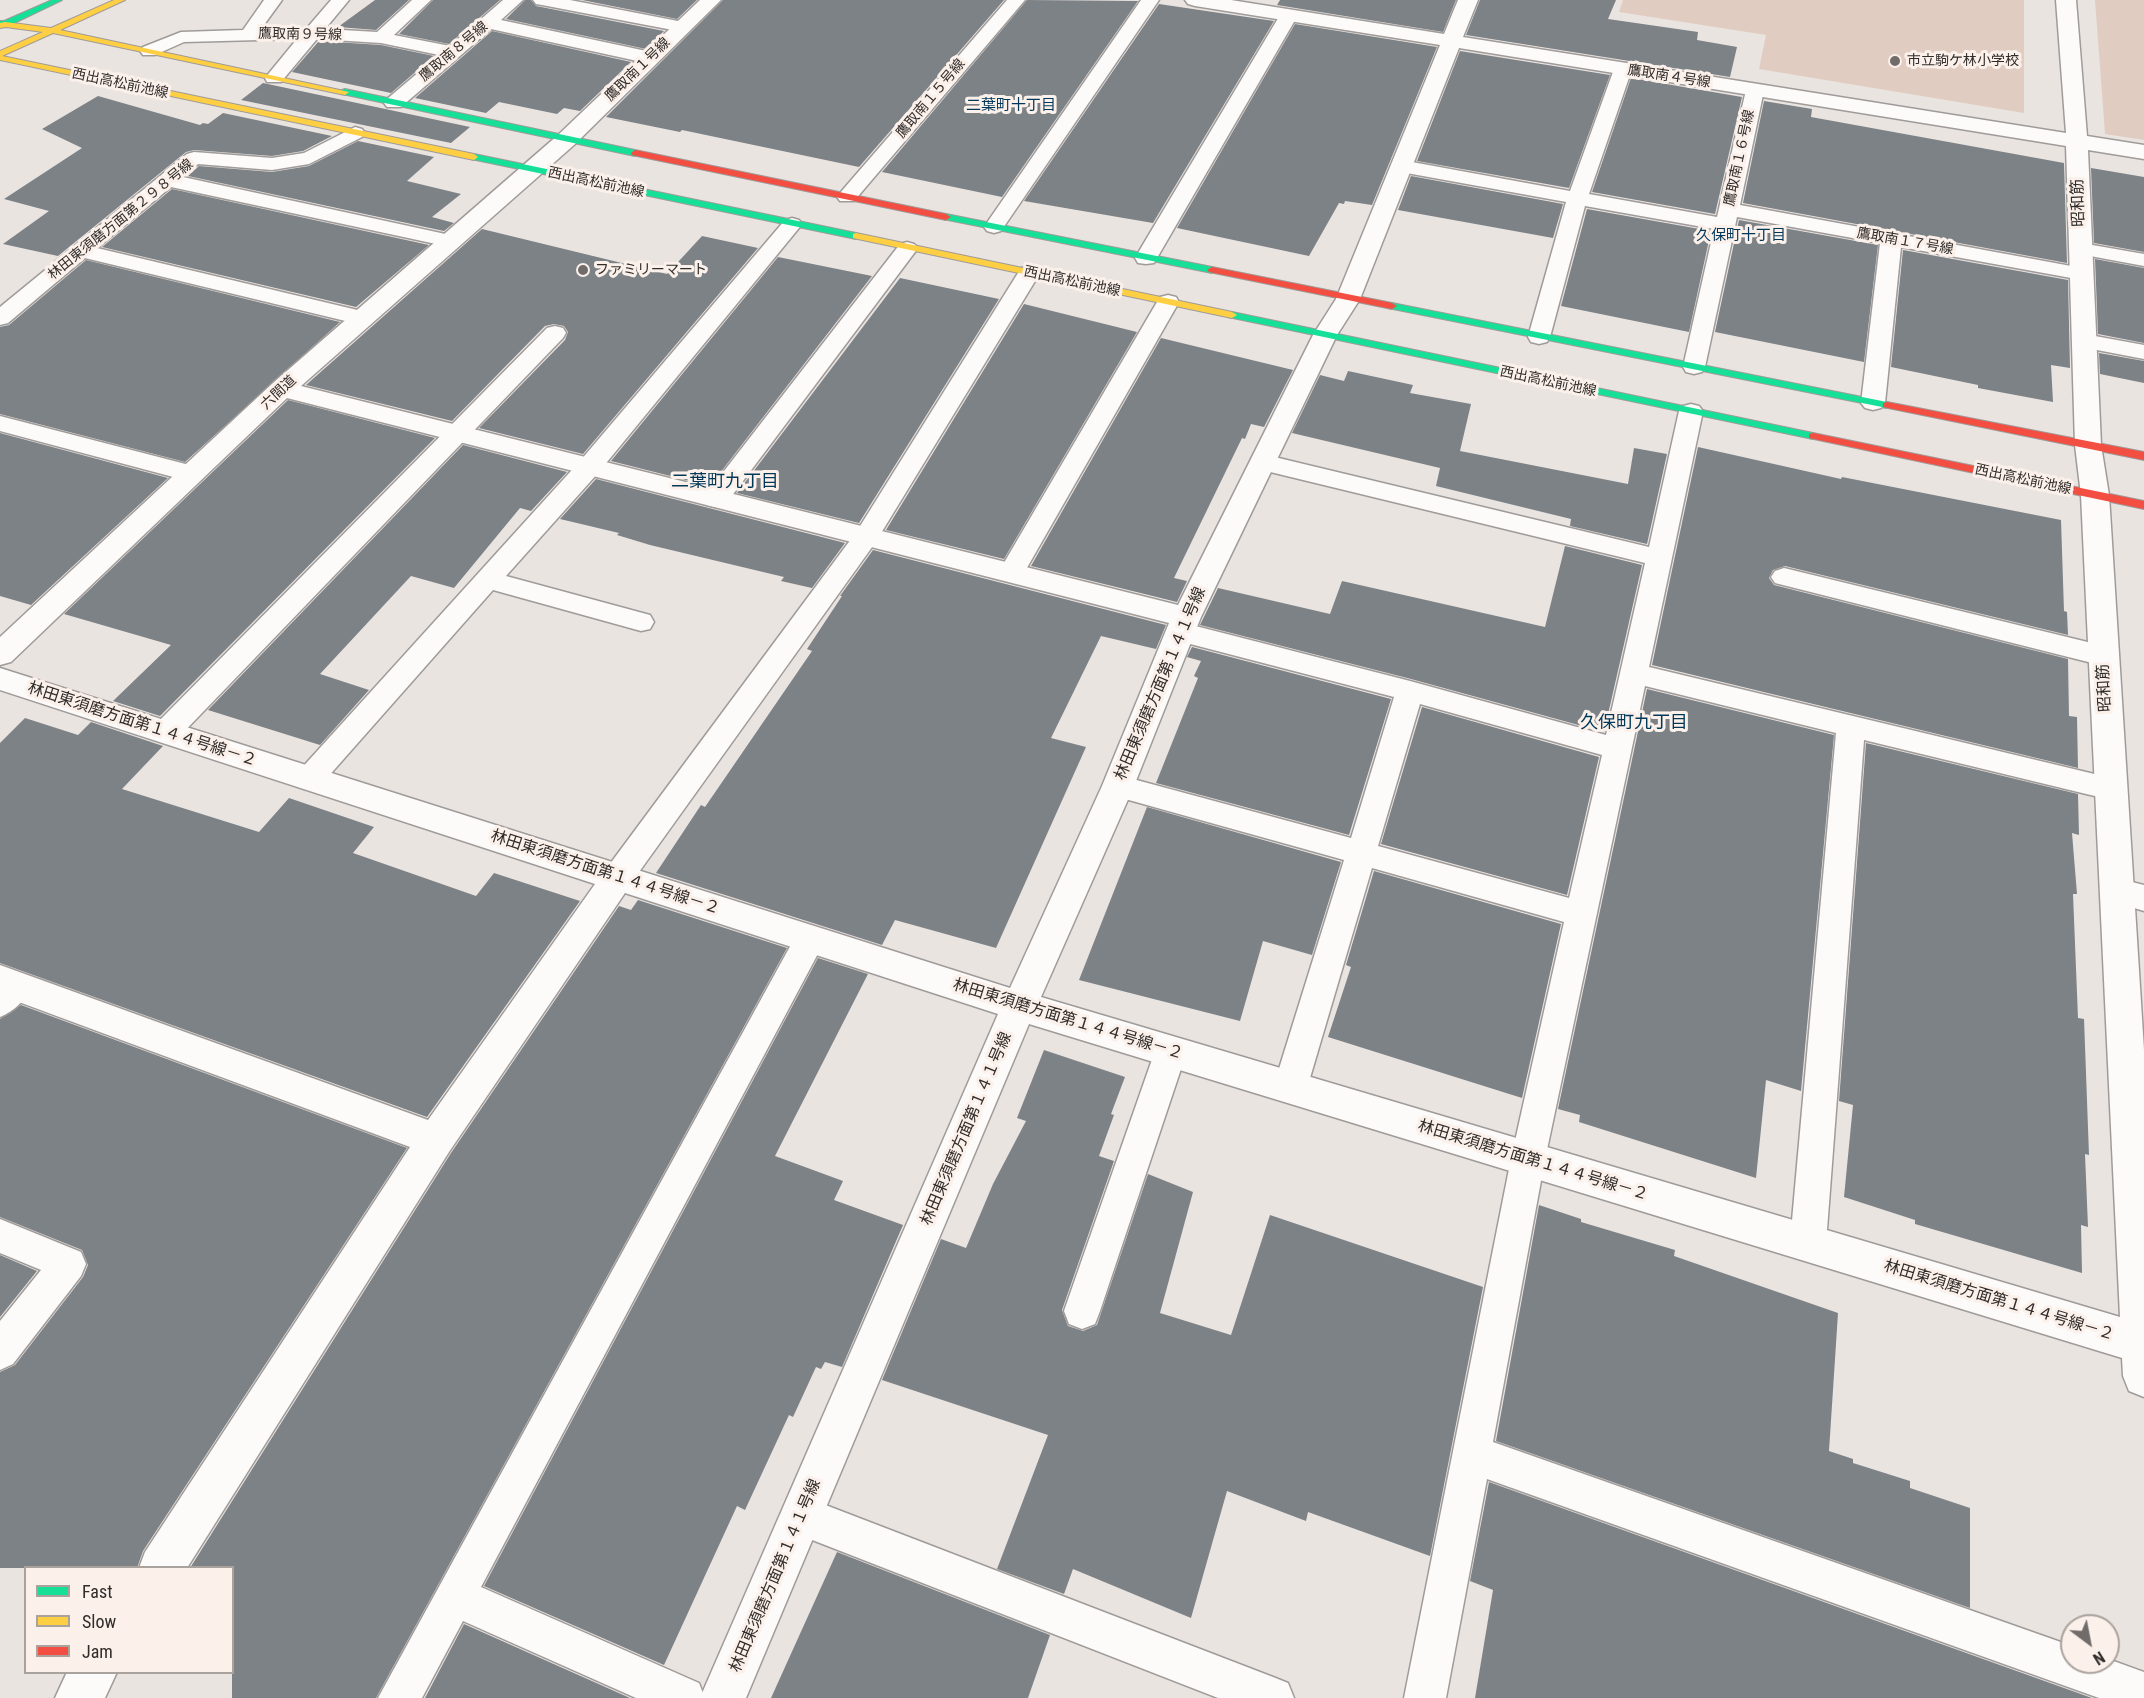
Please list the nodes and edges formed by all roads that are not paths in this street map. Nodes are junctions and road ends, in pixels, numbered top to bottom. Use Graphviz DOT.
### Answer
graph roads {
  1 [pos="58,0"];
  2 [pos="121,0"];
  3 [pos="273,0"];
  4 [pos="340,0"];
  5 [pos="422,0"];
  6 [pos="514,0"];
  7 [pos="542,0"];
  8 [pos="619,0"];
  9 [pos="711,0"];
  10 [pos="1016,0"];
  11 [pos="1150,0"];
  12 [pos="1195,0"];
  13 [pos="1468,0"];
  14 [pos="2066,0"];
  15 [pos="605,12"];
  16 [pos="1289,15"];
  17 [pos="488,22"];
  18 [pos="2,24"];
  19 [pos="683,27"];
  20 [pos="53,31"];
  21 [pos="312,33"];
  22 [pos="249,34"];
  23 [pos="381,38"];
  24 [pos="1451,42"];
  25 [pos="149,51"];
  26 [pos="453,52"];
  27 [pos="0,54"];
  28 [pos="0,58"];
  29 [pos="651,58"];
  30 [pos="1623,69"];
  31 [pos="274,78"];
  32 [pos="1755,90"];
  33 [pos="394,103"];
  34 [pos="355,133"];
  35 [pos="566,140"];
  36 [pos="2077,141"];
  37 [pos="2144,152"];
  38 [pos="1401,166"];
  39 [pos="530,170"];
  40 [pos="167,180"];
  41 [pos="847,197"];
  42 [pos="1577,198"];
  43 [pos="1727,217"];
  44 [pos="792,224"];
  45 [pos="994,227"];
  46 [pos="1891,239"];
  47 [pos="450,241"];
  48 [pos="907,248"];
  49 [pos="2081,249"];
  50 [pos="81,250"];
  51 [pos="1146,258"];
  52 [pos="2144,260"];
  53 [pos="1029,273"];
  54 [pos="2082,274"];
  55 [pos="1348,299"];
  56 [pos="1168,302"];
  57 [pos="0,318"];
  58 [pos="362,318"];
  59 [pos="555,333"];
  60 [pos="1325,335"];
  61 [pos="1539,337"];
  62 [pos="2085,341"];
  63 [pos="2144,352"];
  64 [pos="1694,367"];
  65 [pos="282,389"];
  66 [pos="1873,403"];
  67 [pos="1691,411"];
  68 [pos="0,423"];
  69 [pos="455,433"];
  70 [pos="2088,445"];
  71 [pos="2144,456"];
  72 [pos="1262,462"];
  73 [pos="589,467"];
  74 [pos="192,474"];
  75 [pos="2095,495"];
  76 [pos="716,499"];
  77 [pos="2144,505"];
  78 [pos="866,537"];
  79 [pos="1659,558"];
  80 [pos="1011,573"];
  81 [pos="1784,577"];
  82 [pos="488,580"];
  83 [pos="641,622"];
  84 [pos="1183,625"];
  85 [pos="0,654"];
  86 [pos="2104,656"];
  87 [pos="1634,673"];
  88 [pos="0,680"];
  89 [pos="1410,691"];
  90 [pos="1851,726"];
  91 [pos="166,732"];
  92 [pos="1618,749"];
  93 [pos="309,778"];
  94 [pos="1118,786"];
  95 [pos="2111,789"];
  96 [pos="1363,854"];
  97 [pos="618,877"];
  98 [pos="2130,894"];
  99 [pos="1581,914"];
  100 [pos="810,939"];
  101 [pos="5,989"];
  102 [pos="1019,1006"];
  103 [pos="1171,1051"];
  104 [pos="1290,1088"];
  105 [pos="436,1140"];
  106 [pos="1528,1159"];
  107 [pos="0,1236"];
  108 [pos="1808,1244"];
  109 [pos="1082,1311"];
  110 [pos="0,1351"];
  111 [pos="2143,1355"];
  112 [pos="1472,1454"];
  113 [pos="802,1516"];
  114 [pos="162,1566"];
  115 [pos="455,1596"];
  116 [pos="93,1674"];
  117 [pos="2144,1694"];
  118 [pos="78,1698"];
  119 [pos="399,1698"];
  120 [pos="684,1698"];
  121 [pos="723,1698"];
  122 [pos="1273,1698"];
  123 [pos="1425,1698"];
  1 -- 18 [label="main road"];
  2 -- 20 [label="main road"];
  3 -- 22 [label="lane"];
  4 -- 21 [label="lane"];
  5 -- 23 [label="lane"];
  6 -- 17 [label="lane, 鷹取南８号線"];
  7 -- 15 [label="lane"];
  8 -- 15 [label="lane"];
  9 -- 19 [label="street, 鷹取南１号線"];
  10 -- 41 [label="lane, 鷹取南１５号線"];
  11 -- 45 [label="lane"];
  12 -- 16 [label="street, 鷹取南４号線"];
  13 -- 24 [label="street, 林田東須磨方面第１４１号線"];
  14 -- 36 [label="street, 昭和筋"];
  15 -- 19 [label="lane"];
  16 -- 24 [label="street, 鷹取南４号線"];
  16 -- 51 [label="lane"];
  17 -- 26 [label="lane, 鷹取南８号線"];
  17 -- 29 [label="lane"];
  18 -- 20 [label="main road"];
  19 -- 29 [label="street, 鷹取南１号線"];
  20 -- 25 [label="main road"];
  20 -- 27 [label="main road"];
  21 -- 22 [label="lane, 鷹取南９号線"];
  21 -- 23 [label="lane, 鷹取南９号線"];
  21 -- 31 [label="lane"];
  22 -- 25 [label="lane, 鷹取南９号線"];
  23 -- 26 [label="lane, 鷹取南９号線"];
  24 -- 30 [label="street, 鷹取南４号線"];
  24 -- 38 [label="street, 林田東須磨方面第１４１号線"];
  25 -- 31 [label="main road"];
  26 -- 33 [label="lane, 鷹取南８号線"];
  28 -- 34 [label="main road, 西出高松前池線"];
  29 -- 35 [label="street, 鷹取南１号線"];
  30 -- 32 [label="street, 鷹取南４号線"];
  30 -- 42 [label="lane"];
  31 -- 33 [label="main road"];
  32 -- 36 [label="street, 鷹取南４号線"];
  32 -- 43 [label="lane, 鷹取南１６号線"];
  33 -- 35 [label="main road"];
  34 -- 39 [label="main road, 西出高松前池線"];
  34 -- 40 [label="lane, 林田東須磨方面第２９８号線"];
  35 -- 39 [label="street, 六間道"];
  35 -- 41 [label="main road"];
  36 -- 37 [label="street, 鷹取南４号線"];
  36 -- 49 [label="street, 昭和筋"];
  38 -- 42 [label="lane, 鷹取南１７号線"];
  38 -- 55 [label="street, 林田東須磨方面第１４１号線"];
  39 -- 44 [label="main road, 西出高松前池線"];
  39 -- 47 [label="street, 六間道"];
  40 -- 47 [label="lane"];
  40 -- 50 [label="lane, 林田東須磨方面第２９８号線"];
  41 -- 45 [label="main road"];
  42 -- 43 [label="lane, 鷹取南１７号線"];
  42 -- 61 [label="lane"];
  43 -- 46 [label="lane, 鷹取南１７号線"];
  43 -- 64 [label="lane, 鷹取南１６号線"];
  44 -- 48 [label="main road, 西出高松前池線"];
  44 -- 73 [label="lane"];
  45 -- 51 [label="main road"];
  46 -- 54 [label="lane, 鷹取南１７号線"];
  46 -- 66 [label="lane"];
  47 -- 58 [label="street, 六間道"];
  48 -- 53 [label="main road, 西出高松前池線"];
  48 -- 76 [label="lane"];
  49 -- 52 [label="lane"];
  49 -- 54 [label="street, 昭和筋"];
  50 -- 57 [label="lane, 林田東須磨方面第２９８号線"];
  50 -- 58 [label="lane"];
  51 -- 55 [label="main road"];
  53 -- 56 [label="main road, 西出高松前池線"];
  53 -- 78 [label="lane"];
  54 -- 62 [label="street, 昭和筋"];
  55 -- 60 [label="street, 林田東須磨方面第１４１号線"];
  55 -- 61 [label="main road"];
  56 -- 60 [label="main road, 西出高松前池線"];
  56 -- 80 [label="lane"];
  58 -- 65 [label="street, 六間道"];
  59 -- 69 [label="lane"];
  60 -- 67 [label="main road, 西出高松前池線"];
  60 -- 72 [label="street, 林田東須磨方面第１４１号線"];
  61 -- 64 [label="main road"];
  62 -- 63 [label="lane"];
  62 -- 70 [label="street, 昭和筋"];
  64 -- 66 [label="main road"];
  65 -- 69 [label="street"];
  65 -- 74 [label="street, 六間道"];
  66 -- 70 [label="main road"];
  67 -- 75 [label="main road, 西出高松前池線"];
  67 -- 79 [label="lane"];
  68 -- 74 [label="lane"];
  69 -- 73 [label="street"];
  69 -- 91 [label="lane"];
  70 -- 71 [label="main road"];
  70 -- 75 [label="street, 昭和筋"];
  72 -- 79 [label="lane"];
  72 -- 84 [label="street, 林田東須磨方面第１４１号線"];
  73 -- 76 [label="street"];
  73 -- 82 [label="lane"];
  74 -- 85 [label="street, 六間道"];
  75 -- 77 [label="main road, 西出高松前池線"];
  75 -- 86 [label="street, 昭和筋"];
  76 -- 78 [label="street"];
  78 -- 80 [label="street"];
  78 -- 97 [label="lane"];
  79 -- 87 [label="lane"];
  80 -- 84 [label="street"];
  81 -- 86 [label="lane"];
  82 -- 83 [label="lane"];
  82 -- 93 [label="lane"];
  84 -- 89 [label="lane"];
  84 -- 94 [label="street, 林田東須磨方面第１４１号線"];
  86 -- 95 [label="street, 昭和筋"];
  87 -- 90 [label="lane"];
  87 -- 92 [label="lane"];
  88 -- 91 [label="street, 林田東須磨方面第１４４号線－２"];
  89 -- 92 [label="lane"];
  89 -- 96 [label="lane"];
  90 -- 95 [label="lane"];
  90 -- 108 [label="lane"];
  91 -- 93 [label="street, 林田東須磨方面第１４４号線－２"];
  92 -- 99 [label="lane"];
  93 -- 97 [label="street, 林田東須磨方面第１４４号線－２"];
  94 -- 96 [label="lane"];
  94 -- 102 [label="street, 林田東須磨方面第１４１号線"];
  95 -- 98 [label="street, 昭和筋"];
  96 -- 99 [label="lane"];
  96 -- 104 [label="lane"];
  97 -- 100 [label="street, 林田東須磨方面第１４４号線－２"];
  97 -- 105 [label="street"];
  98 -- 111 [label="street, 昭和筋"];
  99 -- 106 [label="lane"];
  100 -- 102 [label="street, 林田東須磨方面第１４４号線－２"];
  100 -- 115 [label="lane"];
  101 -- 105 [label="street"];
  102 -- 103 [label="street, 林田東須磨方面第１４４号線－２"];
  102 -- 113 [label="street, 林田東須磨方面第１４１号線"];
  103 -- 104 [label="street, 林田東須磨方面第１４４号線－２"];
  103 -- 109 [label="lane"];
  104 -- 106 [label="street, 林田東須磨方面第１４４号線－２"];
  105 -- 114 [label="street"];
  106 -- 108 [label="street, 林田東須磨方面第１４４号線－２"];
  106 -- 112 [label="lane"];
  107 -- 110 [label="lane"];
  108 -- 111 [label="street, 林田東須磨方面第１４４号線－２"];
  112 -- 117 [label="lane"];
  112 -- 123 [label="lane"];
  113 -- 121 [label="street, 林田東須磨方面第１４１号線"];
  113 -- 122 [label="lane"];
  115 -- 119 [label="lane"];
  115 -- 120 [label="lane"];
  116 -- 118 [label="street"];
}
